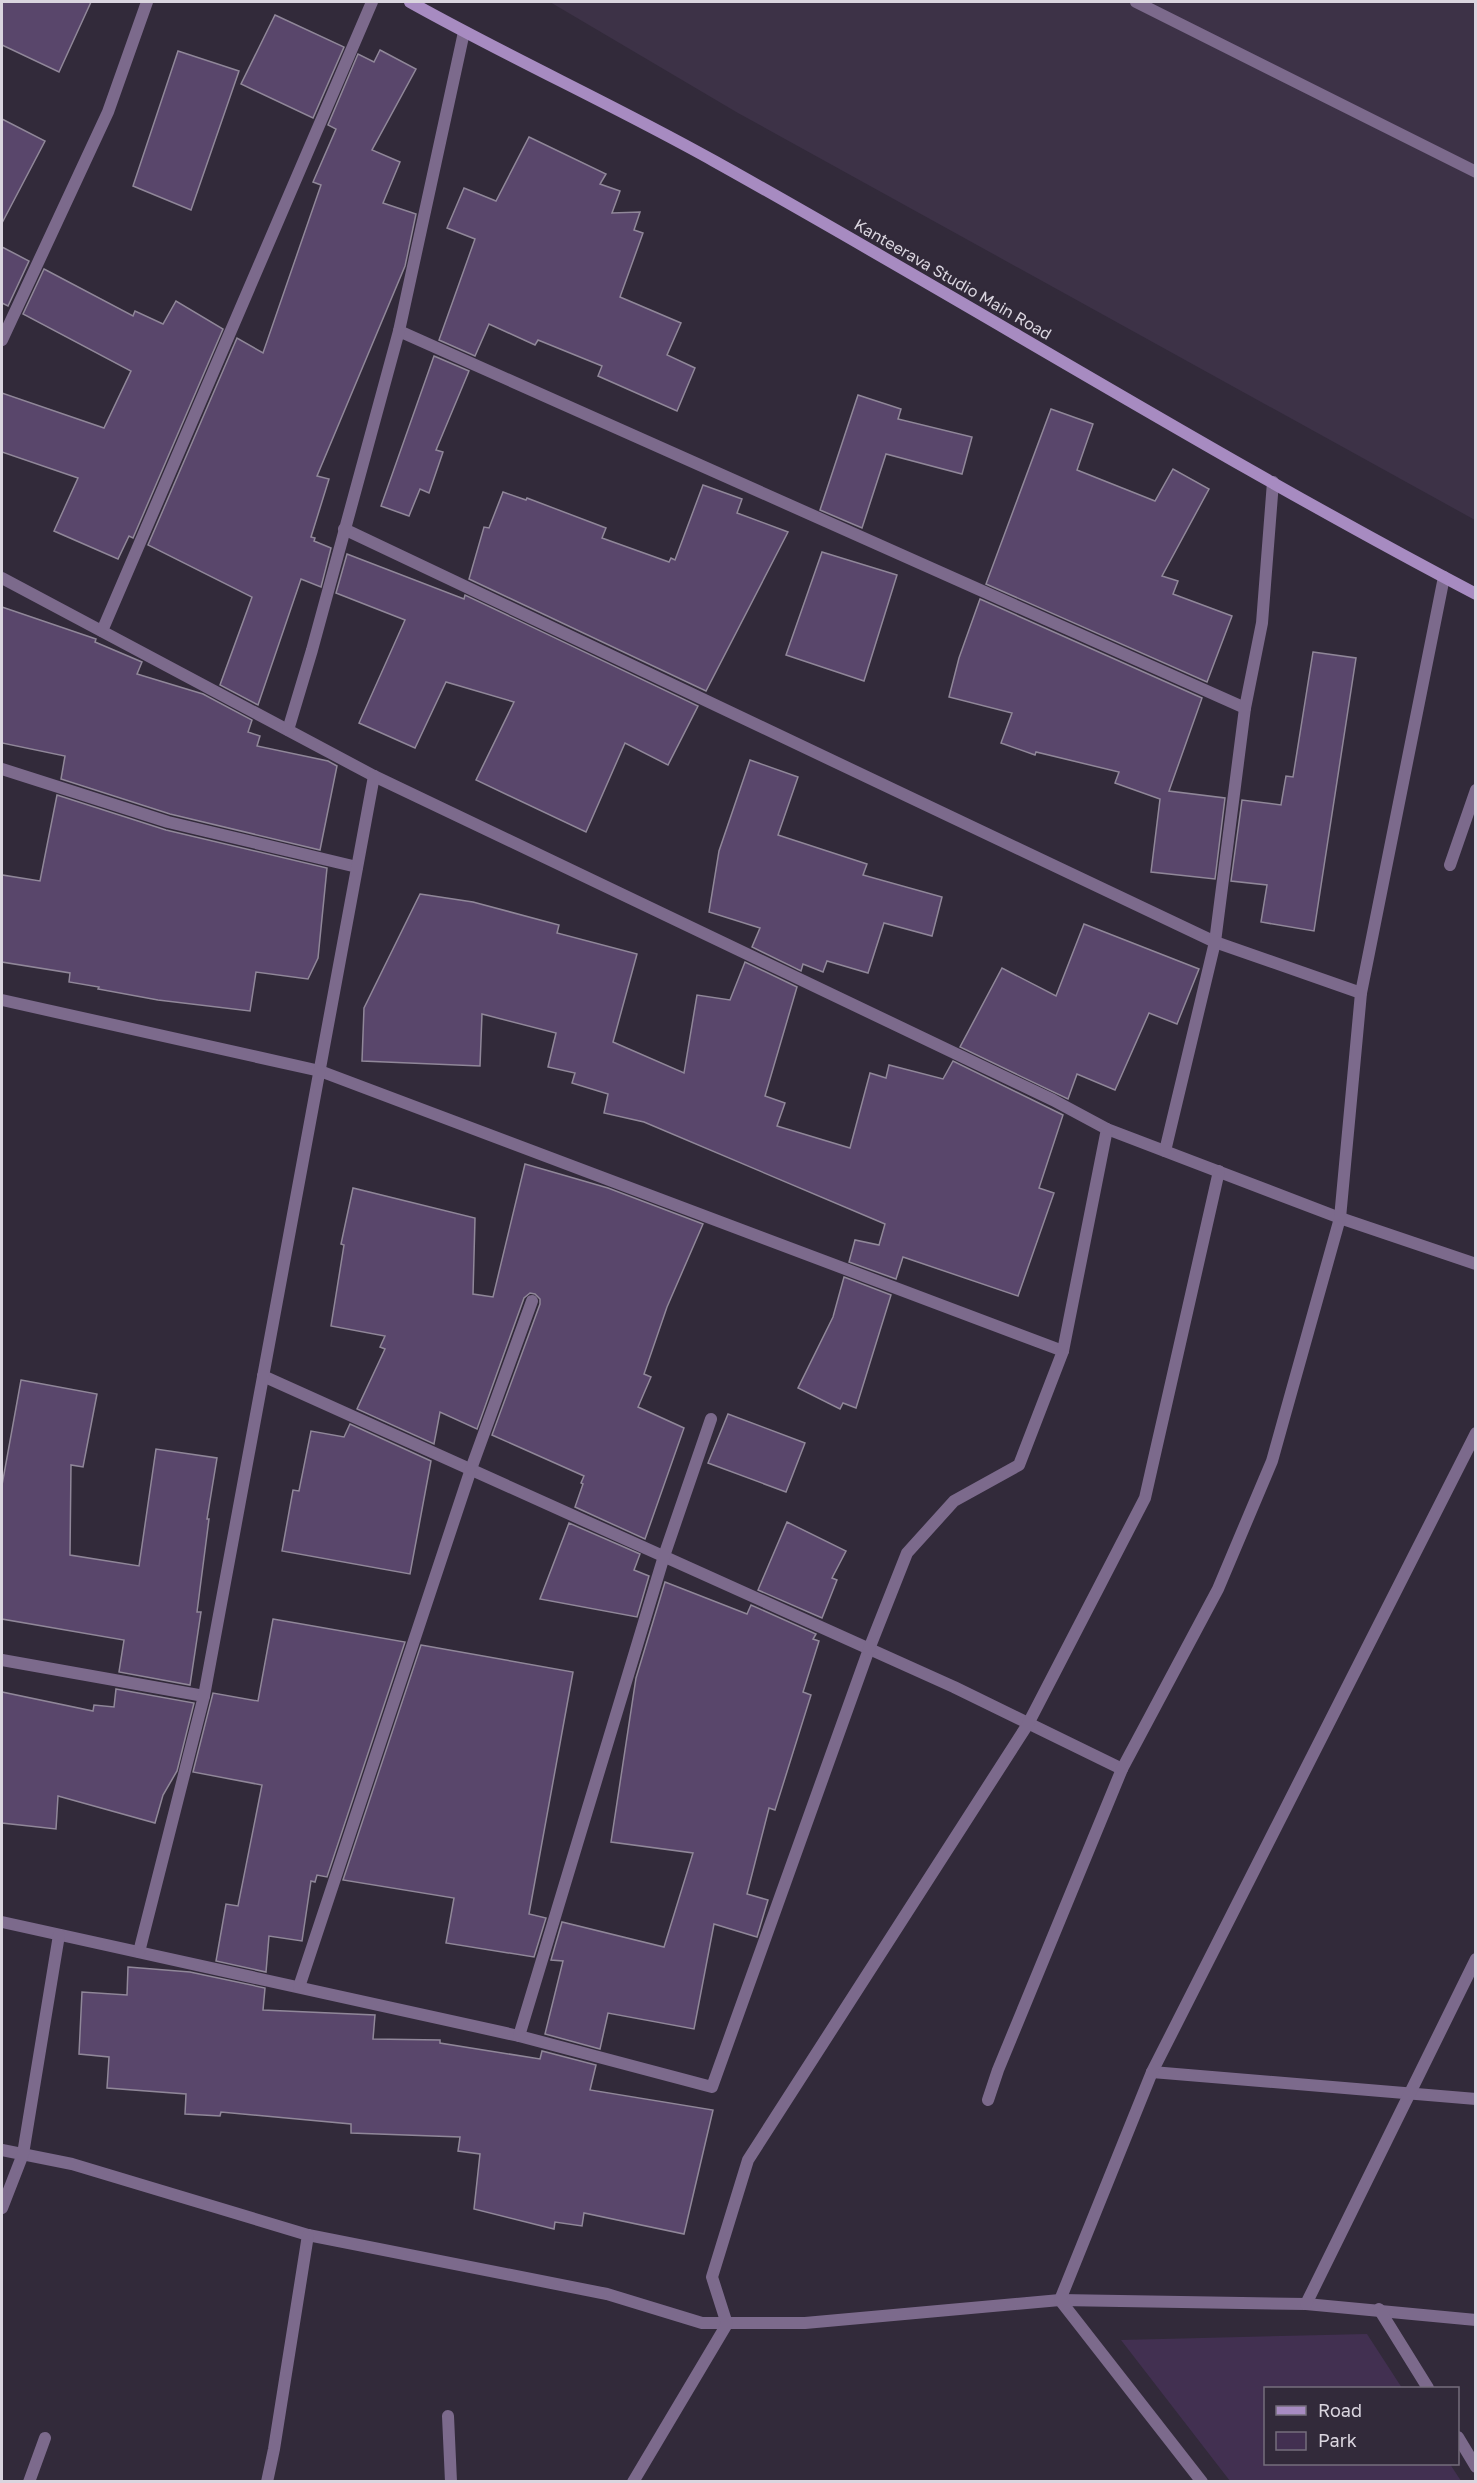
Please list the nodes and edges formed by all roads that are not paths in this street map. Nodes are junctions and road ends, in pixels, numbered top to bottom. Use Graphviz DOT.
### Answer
graph roads {
  1 [pos="147,2"];
  2 [pos="372,2"];
  3 [pos="410,2"];
  4 [pos="1138,2"];
  5 [pos="464,32"];
  6 [pos="1476,172"];
  7 [pos="399,331"];
  8 [pos="2,340"];
  9 [pos="1273,482"];
  10 [pos="344,529"];
  11 [pos="1444,577"];
  12 [pos="2,578"];
  13 [pos="1476,594"];
  14 [pos="102,631"];
  15 [pos="1245,708"];
  16 [pos="288,730"];
  17 [pos="2,769"];
  18 [pos="374,776"];
  19 [pos="1476,790"];
  20 [pos="1450,865"];
  21 [pos="357,867"];
  22 [pos="1212,941"];
  23 [pos="1361,993"];
  24 [pos="2,1000"];
  25 [pos="320,1071"];
  26 [pos="1107,1129"];
  27 [pos="1165,1151"];
  28 [pos="1219,1171"];
  29 [pos="1340,1218"];
  30 [pos="1476,1264"];
  31 [pos="532,1301"];
  32 [pos="1063,1351"];
  33 [pos="263,1377"];
  34 [pos="711,1419"];
  35 [pos="1476,1433"];
  36 [pos="471,1469"];
  37 [pos="664,1556"];
  38 [pos="869,1649"];
  39 [pos="2,1660"];
  40 [pos="204,1696"];
  41 [pos="1028,1724"];
  42 [pos="1122,1769"];
  43 [pos="2,1922"];
  44 [pos="59,1935"];
  45 [pos="139,1952"];
  46 [pos="1476,1959"];
  47 [pos="299,1987"];
  48 [pos="519,2036"];
  49 [pos="1152,2072"];
  50 [pos="1411,2093"];
  51 [pos="1476,2099"];
  52 [pos="988,2100"];
  53 [pos="2,2150"];
  54 [pos="23,2154"];
  55 [pos="2,2208"];
  56 [pos="308,2235"];
  57 [pos="1060,2300"];
  58 [pos="1306,2304"];
  59 [pos="1380,2309"];
  60 [pos="1476,2320"];
  61 [pos="727,2324"];
  62 [pos="1427,2387"];
  63 [pos="448,2416"];
  64 [pos="45,2438"];
  65 [pos="1459,2439"];
  66 [pos="1476,2467"];
  67 [pos="29,2481"];
  68 [pos="267,2481"];
  69 [pos="451,2481"];
  70 [pos="633,2481"];
  71 [pos="1202,2481"];
  1 -- 8 [label="street"];
  2 -- 14 [label="street"];
  3 -- 5 [label="main road, Kanteerava Studio Main Road"];
  4 -- 6 [label="street"];
  5 -- 7 [label="street"];
  5 -- 9 [label="main road, Kanteerava Studio Main Road"];
  7 -- 10 [label="street"];
  7 -- 15 [label="street"];
  9 -- 11 [label="main road, Kanteerava Studio Main Road"];
  9 -- 15 [label="street"];
  10 -- 16 [label="street"];
  10 -- 22 [label="street"];
  11 -- 13 [label="main road, Kanteerava Studio Main Road"];
  11 -- 23 [label="street"];
  12 -- 14 [label="street"];
  14 -- 16 [label="street"];
  15 -- 22 [label="street"];
  16 -- 18 [label="street"];
  17 -- 21 [label="street"];
  18 -- 21 [label="street"];
  18 -- 26 [label="street"];
  19 -- 20 [label="street"];
  21 -- 25 [label="street"];
  22 -- 23 [label="street"];
  22 -- 27 [label="street"];
  23 -- 29 [label="street"];
  24 -- 25 [label="street"];
  25 -- 32 [label="street"];
  25 -- 33 [label="street"];
  26 -- 27 [label="street"];
  26 -- 32 [label="street"];
  27 -- 28 [label="street"];
  28 -- 29 [label="street"];
  28 -- 41 [label="street"];
  29 -- 30 [label="street"];
  29 -- 42 [label="street"];
  31 -- 36 [label="street"];
  32 -- 38 [label="street"];
  33 -- 36 [label="street"];
  33 -- 40 [label="street"];
  34 -- 37 [label="street"];
  35 -- 49 [label="street"];
  36 -- 37 [label="street"];
  36 -- 47 [label="street"];
  37 -- 38 [label="street"];
  37 -- 48 [label="street"];
  38 -- 41 [label="street"];
  38 -- 48 [label="street"];
  39 -- 40 [label="street"];
  40 -- 45 [label="street"];
  41 -- 42 [label="street"];
  41 -- 61 [label="street"];
  42 -- 52 [label="street"];
  43 -- 44 [label="street"];
  44 -- 45 [label="street"];
  44 -- 54 [label="street"];
  45 -- 47 [label="street"];
  46 -- 50 [label="street"];
  47 -- 48 [label="street"];
  49 -- 50 [label="street"];
  49 -- 57 [label="street"];
  50 -- 51 [label="street"];
  50 -- 58 [label="street"];
  53 -- 54 [label="street"];
  54 -- 55 [label="street"];
  54 -- 56 [label="street"];
  56 -- 61 [label="street"];
  56 -- 68 [label="street"];
  57 -- 58 [label="street"];
  57 -- 61 [label="street"];
  57 -- 71 [label="street"];
  58 -- 59 [label="street"];
  59 -- 60 [label="street"];
  59 -- 62 [label="street"];
  61 -- 70 [label="street"];
  63 -- 69 [label="street"];
  64 -- 67 [label="street"];
  65 -- 66 [label="street"];
}
